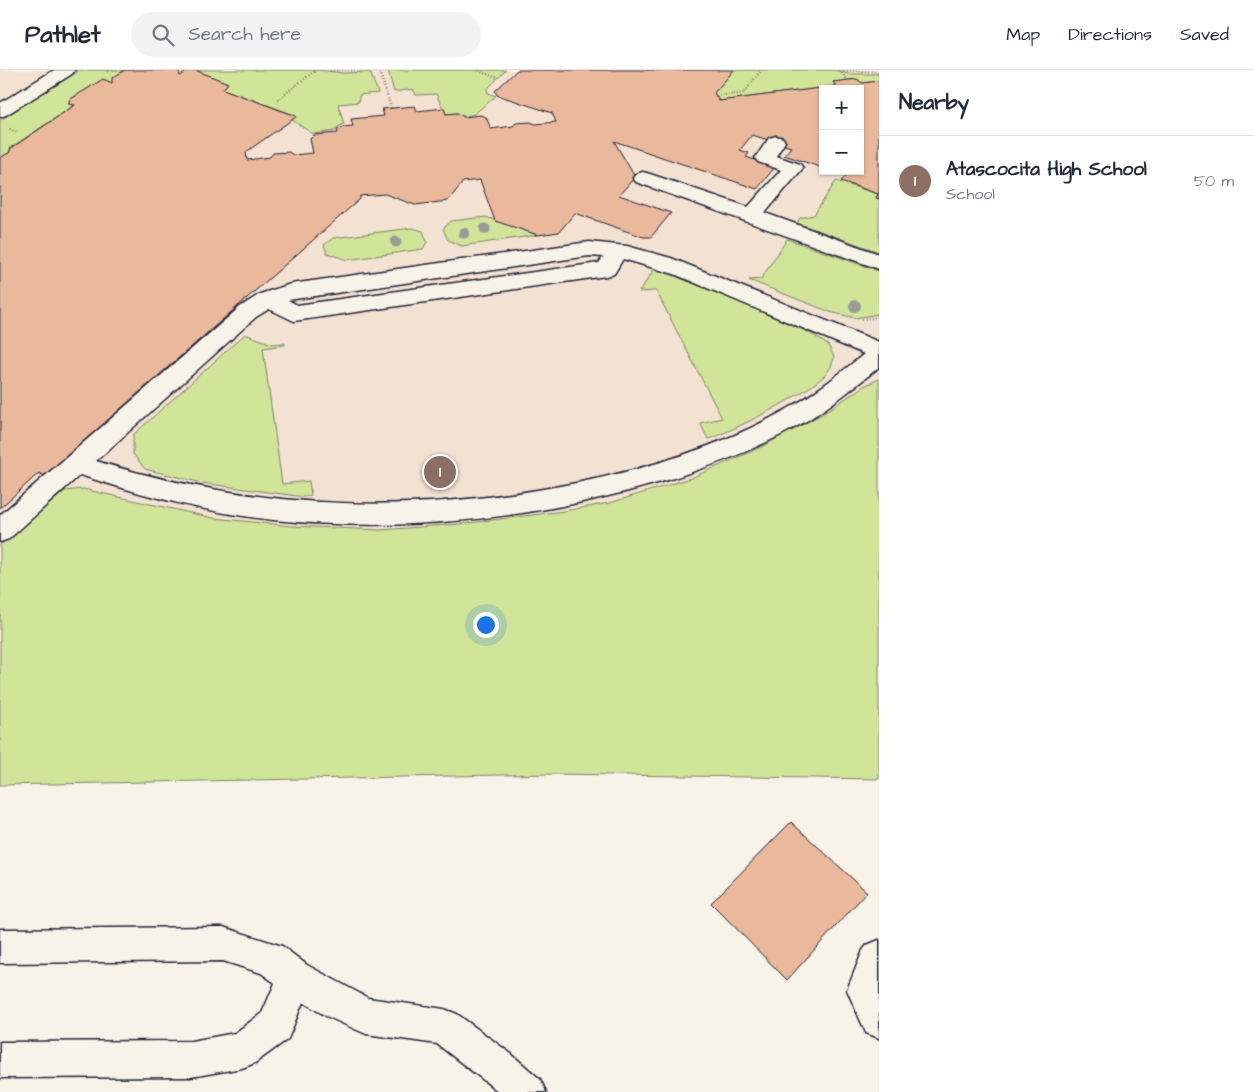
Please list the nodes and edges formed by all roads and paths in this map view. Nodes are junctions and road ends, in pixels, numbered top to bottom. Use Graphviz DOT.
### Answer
graph roads {
  1 [pos="66,70"];
  2 [pos="106,70"];
  3 [pos="316,70"];
  4 [pos="330,70"];
  5 [pos="379,70"];
  6 [pos="476,70"];
  7 [pos="761,70"];
  8 [pos="839,70"];
  9 [pos="110,72"];
  10 [pos="879,72"];
  11 [pos="498,78"];
  12 [pos="848,80"];
  13 [pos="716,96"];
  14 [pos="278,99"];
  15 [pos="391,108"];
  16 [pos="0,111"];
  17 [pos="776,142"];
  18 [pos="643,178"];
  19 [pos="752,215"];
  20 [pos="879,262"];
  21 [pos="879,352"];
  22 [pos="76,464"];
  23 [pos="0,530"];
  24 [pos="0,946"];
  25 [pos="879,957"];
  26 [pos="296,977"];
  27 [pos="879,1020"];
  28 [pos="0,1060"];
  29 [pos="527,1092"];
  1 -- 16 [label="lane"];
  2 -- 9 [label="path"];
  3 -- 14 [label="path"];
  4 -- 5 [label="path"];
  5 -- 15 [label="path"];
  6 -- 11 [label="path"];
  7 -- 13 [label="path"];
  8 -- 10 [label="path"];
  8 -- 12 [label="path"];
  17 -- 19 [label="lane"];
  18 -- 19 [label="lane"];
  19 -- 20 [label="lane"];
  21 -- 22 [label="lane"];
  21 -- 22 [label="lane"];
  22 -- 23 [label="lane"];
  24 -- 26 [label="lane"];
  25 -- 27 [label="lane"];
  26 -- 28 [label="lane"];
  26 -- 29 [label="lane"];
}
